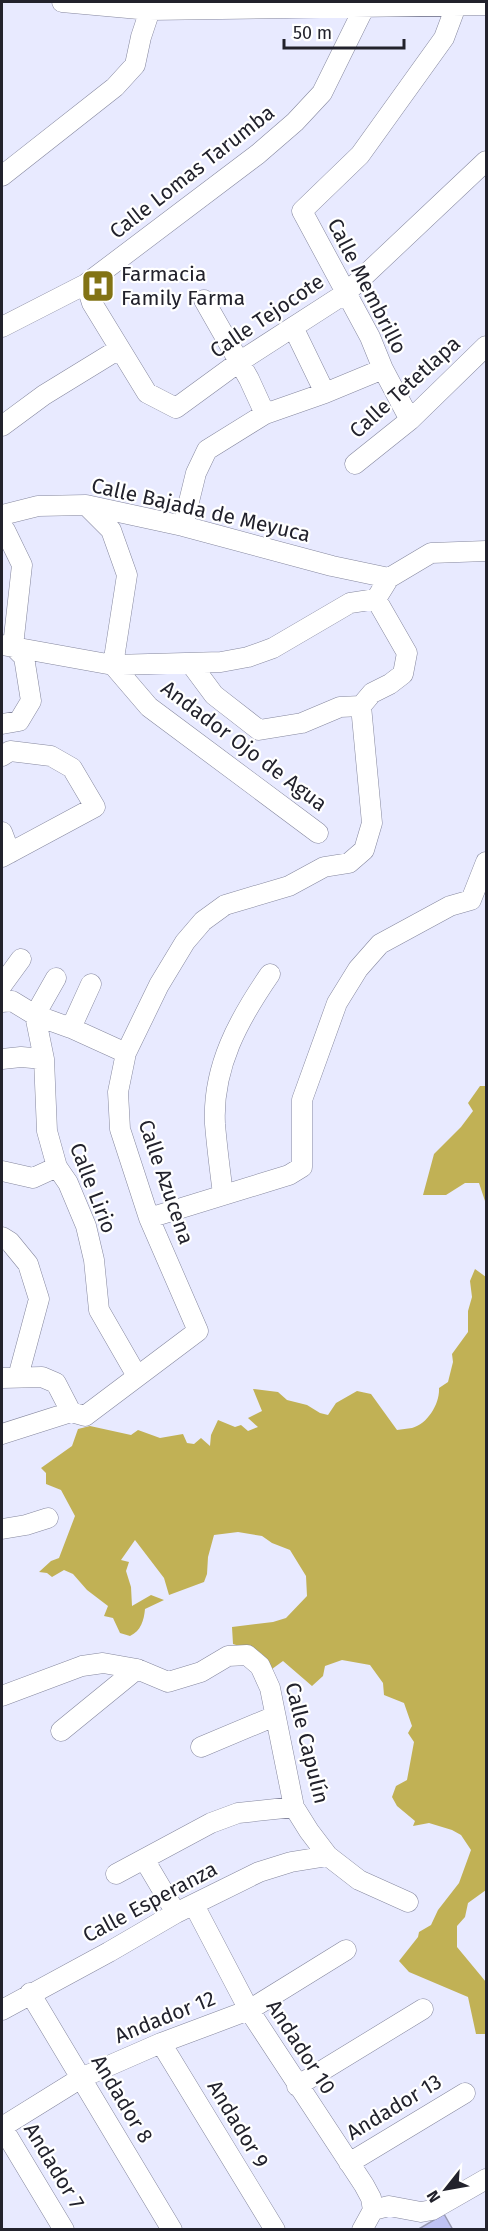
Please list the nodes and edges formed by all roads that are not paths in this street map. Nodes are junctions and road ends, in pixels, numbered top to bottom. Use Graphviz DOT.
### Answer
graph roads {
  1 [pos="62,2"];
  2 [pos="364,5"];
  3 [pos="486,5"];
  4 [pos="456,6"];
  5 [pos="150,10"];
  6 [pos="486,160"];
  7 [pos="2,176"];
  8 [pos="86,284"];
  9 [pos="346,293"];
  10 [pos="204,300"];
  11 [pos="2,327"];
  12 [pos="293,327"];
  13 [pos="486,346"];
  14 [pos="119,349"];
  15 [pos="239,362"];
  16 [pos="383,369"];
  17 [pos="325,393"];
  18 [pos="265,414"];
  19 [pos="410,420"];
  20 [pos="2,426"];
  21 [pos="355,464"];
  22 [pos="86,504"];
  23 [pos="2,515"];
  24 [pos="183,526"];
  25 [pos="2,529"];
  26 [pos="486,551"];
  27 [pos="389,578"];
  28 [pos="376,599"];
  29 [pos="7,645"];
  30 [pos="191,664"];
  31 [pos="113,665"];
  32 [pos="361,706"];
  33 [pos="2,724"];
  34 [pos="2,756"];
  35 [pos="2,832"];
  36 [pos="318,833"];
  37 [pos="6,855"];
  38 [pos="486,862"];
  39 [pos="21,959"];
  40 [pos="270,974"];
  41 [pos="56,978"];
  42 [pos="91,984"];
  43 [pos="2,985"];
  44 [pos="2,1002"];
  45 [pos="35,1015"];
  46 [pos="70,1028"];
  47 [pos="126,1053"];
  48 [pos="2,1059"];
  49 [pos="44,1059"];
  50 [pos="57,1167"];
  51 [pos="2,1171"];
  52 [pos="223,1194"];
  53 [pos="149,1218"];
  54 [pos="2,1237"];
  55 [pos="137,1376"];
  56 [pos="10,1378"];
  57 [pos="71,1412"];
  58 [pos="2,1434"];
  59 [pos="48,1518"];
  60 [pos="2,1529"];
  61 [pos="137,1669"];
  62 [pos="2,1696"];
  63 [pos="275,1716"];
  64 [pos="61,1731"];
  65 [pos="201,1747"];
  66 [pos="294,1807"];
  67 [pos="328,1856"];
  68 [pos="144,1859"];
  69 [pos="116,1874"];
  70 [pos="408,1902"];
  71 [pos="194,1905"];
  72 [pos="176,1913"];
  73 [pos="346,1950"];
  74 [pos="30,1993"];
  75 [pos="423,2009"];
  76 [pos="2,2010"];
  77 [pos="249,2010"];
  78 [pos="161,2043"];
  79 [pos="81,2078"];
  80 [pos="297,2086"];
  81 [pos="465,2092"];
  82 [pos="2,2127"];
  83 [pos="349,2163"];
  84 [pos="486,2178"];
  85 [pos="373,2210"];
  86 [pos="64,2229"];
  87 [pos="172,2229"];
  88 [pos="275,2229"];
  89 [pos="362,2229"];
  1 -- 5 [label="street"];
  2 -- 4 [label="street"];
  2 -- 5 [label="street"];
  2 -- 8 [label="street, Calle Lomas Tarumba"];
  3 -- 4 [label="street"];
  4 -- 9 [label="street, Calle Membrillo"];
  5 -- 7 [label="street"];
  6 -- 9 [label="street, Calle Tejocote"];
  8 -- 11 [label="street, Calle Lomas Tarumba"];
  8 -- 14 [label="street"];
  9 -- 12 [label="street, Calle Tejocote"];
  9 -- 16 [label="street, Calle Membrillo"];
  10 -- 15 [label="street"];
  12 -- 15 [label="street, Calle Tejocote"];
  12 -- 17 [label="street"];
  13 -- 19 [label="street, Calle Tetetlapa"];
  14 -- 15 [label="street, Calle Tejocote"];
  14 -- 20 [label="street"];
  15 -- 18 [label="street"];
  16 -- 17 [label="street"];
  16 -- 19 [label="street, Calle Membrillo"];
  17 -- 18 [label="street"];
  18 -- 24 [label="street"];
  19 -- 21 [label="street, Calle Tetetlapa"];
  22 -- 23 [label="street, Calle Bajada de Meyuca"];
  22 -- 24 [label="street, Calle Bajada de Meyuca"];
  22 -- 31 [label="street"];
  24 -- 27 [label="street, Calle Bajada de Meyuca"];
  25 -- 29 [label="street"];
  26 -- 27 [label="street"];
  27 -- 28 [label="street"];
  28 -- 30 [label="street"];
  28 -- 32 [label="street"];
  29 -- 31 [label="street"];
  29 -- 33 [label="street"];
  30 -- 31 [label="street"];
  30 -- 32 [label="street"];
  31 -- 36 [label="street, Andador Ojo de Agua"];
  32 -- 47 [label="street, Calle Azucena"];
  34 -- 37 [label="street"];
  35 -- 37 [label="street"];
  38 -- 52 [label="street"];
  39 -- 43 [label="street"];
  40 -- 52 [label="street"];
  41 -- 45 [label="street"];
  42 -- 46 [label="street"];
  44 -- 45 [label="street"];
  45 -- 46 [label="street"];
  45 -- 49 [label="street, Calle Lirio"];
  46 -- 47 [label="street"];
  47 -- 53 [label="street, Calle Azucena"];
  48 -- 49 [label="street"];
  49 -- 50 [label="street, Calle Lirio"];
  50 -- 51 [label="street"];
  50 -- 55 [label="street, Calle Lirio"];
  52 -- 53 [label="street"];
  53 -- 55 [label="street, Calle Azucena"];
  54 -- 56 [label="street"];
  55 -- 57 [label="street"];
  56 -- 57 [label="street"];
  57 -- 58 [label="street"];
  59 -- 60 [label="street"];
  61 -- 62 [label="street"];
  61 -- 63 [label="street, Calle Capulín"];
  61 -- 64 [label="street"];
  63 -- 65 [label="street"];
  63 -- 66 [label="street, Calle Capulín"];
  66 -- 67 [label="street, Calle Capulín"];
  66 -- 68 [label="street"];
  67 -- 70 [label="street, Calle Capulín"];
  67 -- 71 [label="street, Calle Esperanza"];
  68 -- 69 [label="street"];
  68 -- 72 [label="street"];
  71 -- 72 [label="street, Calle Esperanza"];
  71 -- 77 [label="street, Andador 10"];
  72 -- 74 [label="street, Calle Esperanza"];
  73 -- 77 [label="street, Andador 12"];
  74 -- 76 [label="street, Calle Esperanza"];
  74 -- 79 [label="street, Andador 8"];
  75 -- 80 [label="street"];
  77 -- 78 [label="street, Andador 12"];
  77 -- 80 [label="street, Andador 10"];
  78 -- 79 [label="street, Andador 12"];
  78 -- 88 [label="street, Andador 9"];
  79 -- 82 [label="street, Andador 12"];
  79 -- 87 [label="street, Andador 8"];
  80 -- 83 [label="street, Andador 10"];
  81 -- 83 [label="street, Andador 13"];
  82 -- 86 [label="street, Andador 7"];
  83 -- 85 [label="street, Andador 10"];
  84 -- 85 [label="street"];
  85 -- 89 [label="street"];
}
